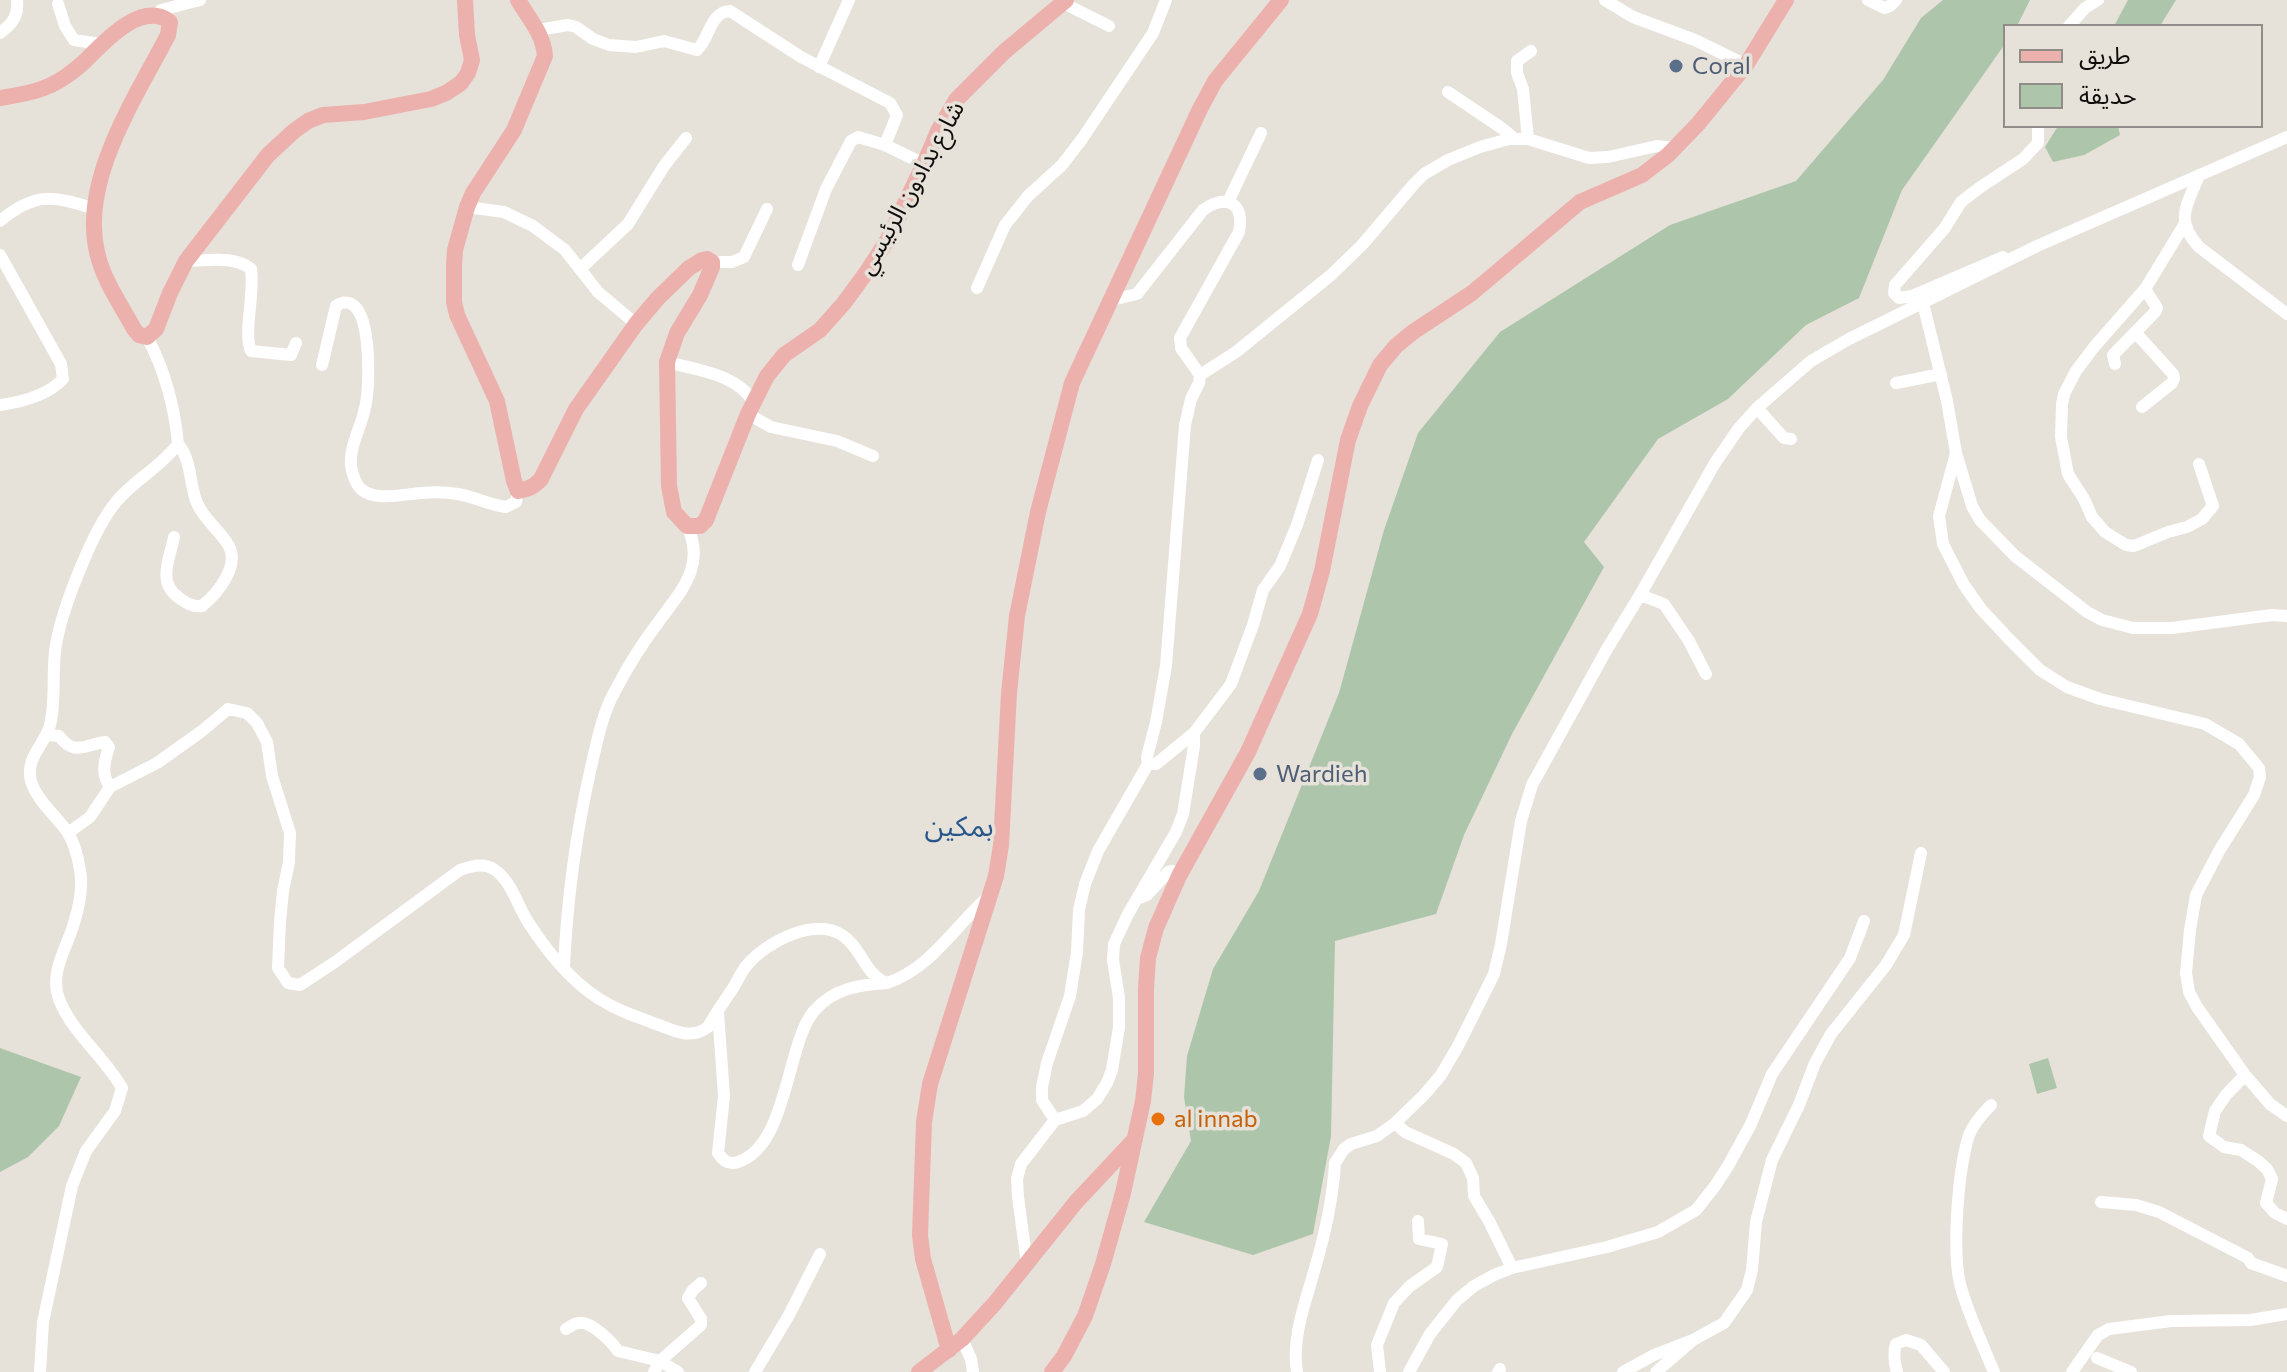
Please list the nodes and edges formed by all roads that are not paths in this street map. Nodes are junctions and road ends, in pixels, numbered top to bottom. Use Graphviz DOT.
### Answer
graph roads {
  1 [pos="17,0"];
  2 [pos="200,0"];
  3 [pos="465,0"];
  4 [pos="518,0"];
  5 [pos="849,0"];
  6 [pos="1166,0"];
  7 [pos="1281,0"];
  8 [pos="1605,0"];
  9 [pos="1786,0"];
  10 [pos="1868,0"];
  11 [pos="1896,0"];
  12 [pos="2098,0"];
  13 [pos="1064,1"];
  14 [pos="58,4"];
  15 [pos="161,10"];
  16 [pos="2071,24"];
  17 [pos="1109,26"];
  18 [pos="538,30"];
  19 [pos="0,33"];
  20 [pos="101,44"];
  21 [pos="1531,51"];
  22 [pos="1746,65"];
  23 [pos="819,67"];
  24 [pos="1448,92"];
  25 [pos="0,98"];
  26 [pos="2038,128"];
  27 [pos="1261,133"];
  28 [pos="2287,137"];
  29 [pos="686,138"];
  30 [pos="1522,139"];
  31 [pos="885,145"];
  32 [pos="1676,148"];
  33 [pos="924,164"];
  34 [pos="2199,175"];
  35 [pos="1228,202"];
  36 [pos="467,207"];
  37 [pos="95,209"];
  38 [pos="767,209"];
  39 [pos="0,221"];
  40 [pos="2184,225"];
  41 [pos="0,255"];
  42 [pos="2013,259"];
  43 [pos="186,261"];
  44 [pos="712,262"];
  45 [pos="798,265"];
  46 [pos="580,269"];
  47 [pos="977,288"];
  48 [pos="2145,289"];
  49 [pos="1111,300"];
  50 [pos="1923,303"];
  51 [pos="2287,314"];
  52 [pos="636,324"];
  53 [pos="2135,332"];
  54 [pos="147,337"];
  55 [pos="296,343"];
  56 [pos="667,362"];
  57 [pos="2115,364"];
  58 [pos="322,365"];
  59 [pos="1941,374"];
  60 [pos="1200,375"];
  61 [pos="1896,383"];
  62 [pos="0,405"];
  63 [pos="2142,407"];
  64 [pos="1757,408"];
  65 [pos="751,409"];
  66 [pos="1791,439"];
  67 [pos="178,444"];
  68 [pos="1956,453"];
  69 [pos="873,456"];
  70 [pos="1318,460"];
  71 [pos="2199,464"];
  72 [pos="518,491"];
  73 [pos="687,526"];
  74 [pos="174,537"];
  75 [pos="1640,595"];
  76 [pos="2287,616"];
  77 [pos="1706,674"];
  78 [pos="1194,733"];
  79 [pos="46,735"];
  80 [pos="1148,764"];
  81 [pos="110,787"];
  82 [pos="68,833"];
  83 [pos="1921,853"];
  84 [pos="1179,876"];
  85 [pos="989,896"];
  86 [pos="1137,899"];
  87 [pos="1864,921"];
  88 [pos="564,967"];
  89 [pos="887,983"];
  90 [pos="717,1009"];
  91 [pos="2245,1075"];
  92 [pos="1991,1105"];
  93 [pos="2287,1116"];
  94 [pos="1055,1120"];
  95 [pos="1395,1123"];
  96 [pos="1136,1138"];
  97 [pos="2101,1202"];
  98 [pos="2287,1219"];
  99 [pos="1418,1221"];
  100 [pos="1324,1229"];
  101 [pos="1339,1233"];
  102 [pos="820,1254"];
  103 [pos="1027,1264"];
  104 [pos="1512,1268"];
  105 [pos="2287,1276"];
  106 [pos="701,1283"];
  107 [pos="2287,1314"];
  108 [pos="566,1329"];
  109 [pos="1693,1340"];
  110 [pos="955,1344"];
  111 [pos="2093,1353"];
  112 [pos="1066,1364"];
  113 [pos="657,1366"];
  114 [pos="40,1372"];
  115 [pos="678,1372"];
  116 [pos="755,1372"];
  117 [pos="919,1372"];
  118 [pos="973,1372"];
  119 [pos="1052,1372"];
  120 [pos="1297,1372"];
  121 [pos="1380,1372"];
  122 [pos="1409,1372"];
  123 [pos="1623,1372"];
  124 [pos="1656,1372"];
  125 [pos="1897,1372"];
  126 [pos="1944,1372"];
  127 [pos="1994,1372"];
  128 [pos="2072,1372"];
  129 [pos="2096,1372"];
  130 [pos="2131,1372"];
  1 -- 19 [label="street"];
  2 -- 15 [label="street"];
  3 -- 43 [label="main road"];
  4 -- 18 [label="main road"];
  5 -- 23 [label="street"];
  6 -- 47 [label="street"];
  7 -- 49 [label="main road"];
  8 -- 22 [label="street"];
  9 -- 22 [label="main road"];
  10 -- 11 [label="street"];
  12 -- 16 [label="street"];
  13 -- 17 [label="street"];
  13 -- 33 [label="main road, شارع بدادون الرئيسي"];
  14 -- 20 [label="street"];
  15 -- 20 [label="main road"];
  15 -- 37 [label="main road"];
  18 -- 23 [label="street"];
  18 -- 36 [label="main road"];
  20 -- 25 [label="main road"];
  21 -- 30 [label="street"];
  22 -- 32 [label="main road"];
  23 -- 31 [label="street"];
  24 -- 30 [label="street"];
  26 -- 42 [label="street"];
  27 -- 35 [label="street"];
  28 -- 34 [label="street"];
  29 -- 46 [label="street"];
  30 -- 32 [label="street"];
  30 -- 60 [label="street"];
  31 -- 33 [label="street"];
  31 -- 45 [label="street"];
  32 -- 84 [label="main road"];
  33 -- 65 [label="main road, شارع بدادون الرئيسي"];
  34 -- 40 [label="street"];
  34 -- 42 [label="street"];
  35 -- 49 [label="street"];
  35 -- 60 [label="street"];
  36 -- 46 [label="street"];
  36 -- 72 [label="main road"];
  37 -- 39 [label="street"];
  37 -- 54 [label="main road"];
  38 -- 44 [label="street"];
  40 -- 48 [label="street"];
  40 -- 51 [label="street"];
  41 -- 62 [label="street"];
  42 -- 50 [label="street"];
  43 -- 54 [label="main road"];
  43 -- 55 [label="street"];
  44 -- 52 [label="main road"];
  44 -- 56 [label="main road"];
  46 -- 52 [label="street"];
  48 -- 53 [label="street"];
  48 -- 71 [label="street"];
  49 -- 85 [label="main road"];
  50 -- 59 [label="street"];
  50 -- 64 [label="street"];
  52 -- 72 [label="main road"];
  53 -- 57 [label="street"];
  53 -- 63 [label="street"];
  54 -- 67 [label="street"];
  56 -- 65 [label="street"];
  56 -- 73 [label="main road"];
  58 -- 72 [label="street"];
  59 -- 61 [label="street"];
  59 -- 68 [label="street"];
  60 -- 80 [label="street"];
  64 -- 66 [label="street"];
  64 -- 75 [label="street"];
  65 -- 69 [label="street"];
  65 -- 73 [label="main road, شارع بدادون الرئيسي"];
  67 -- 74 [label="street"];
  67 -- 79 [label="street"];
  68 -- 76 [label="street"];
  68 -- 91 [label="street"];
  70 -- 78 [label="street"];
  73 -- 88 [label="street"];
  75 -- 77 [label="street"];
  75 -- 95 [label="street"];
  78 -- 80 [label="street"];
  78 -- 86 [label="street"];
  79 -- 81 [label="street"];
  79 -- 82 [label="street"];
  80 -- 94 [label="street"];
  81 -- 82 [label="street"];
  81 -- 88 [label="street"];
  82 -- 114 [label="street"];
  83 -- 109 [label="street"];
  84 -- 86 [label="street"];
  84 -- 96 [label="main road"];
  85 -- 89 [label="street"];
  85 -- 110 [label="main road"];
  86 -- 94 [label="street"];
  87 -- 104 [label="street"];
  88 -- 90 [label="street"];
  89 -- 90 [label="street"];
  89 -- 90 [label="street"];
  91 -- 93 [label="street"];
  91 -- 98 [label="street"];
  92 -- 127 [label="street"];
  94 -- 103 [label="street"];
  95 -- 100 [label="street"];
  95 -- 104 [label="street"];
  96 -- 103 [label="main road"];
  96 -- 112 [label="main road"];
  97 -- 105 [label="street"];
  99 -- 121 [label="street"];
  100 -- 101 [label="street"];
  100 -- 120 [label="street"];
  102 -- 116 [label="street"];
  103 -- 110 [label="main road"];
  104 -- 122 [label="street"];
  106 -- 113 [label="street"];
  107 -- 111 [label="street"];
  108 -- 113 [label="street"];
  109 -- 123 [label="street"];
  109 -- 124 [label="street"];
  110 -- 117 [label="main road"];
  110 -- 118 [label="street"];
  111 -- 128 [label="street"];
  111 -- 129 [label="street"];
  111 -- 130 [label="street"];
  112 -- 119 [label="main road"];
  113 -- 115 [label="street"];
  125 -- 126 [label="street"];
}
